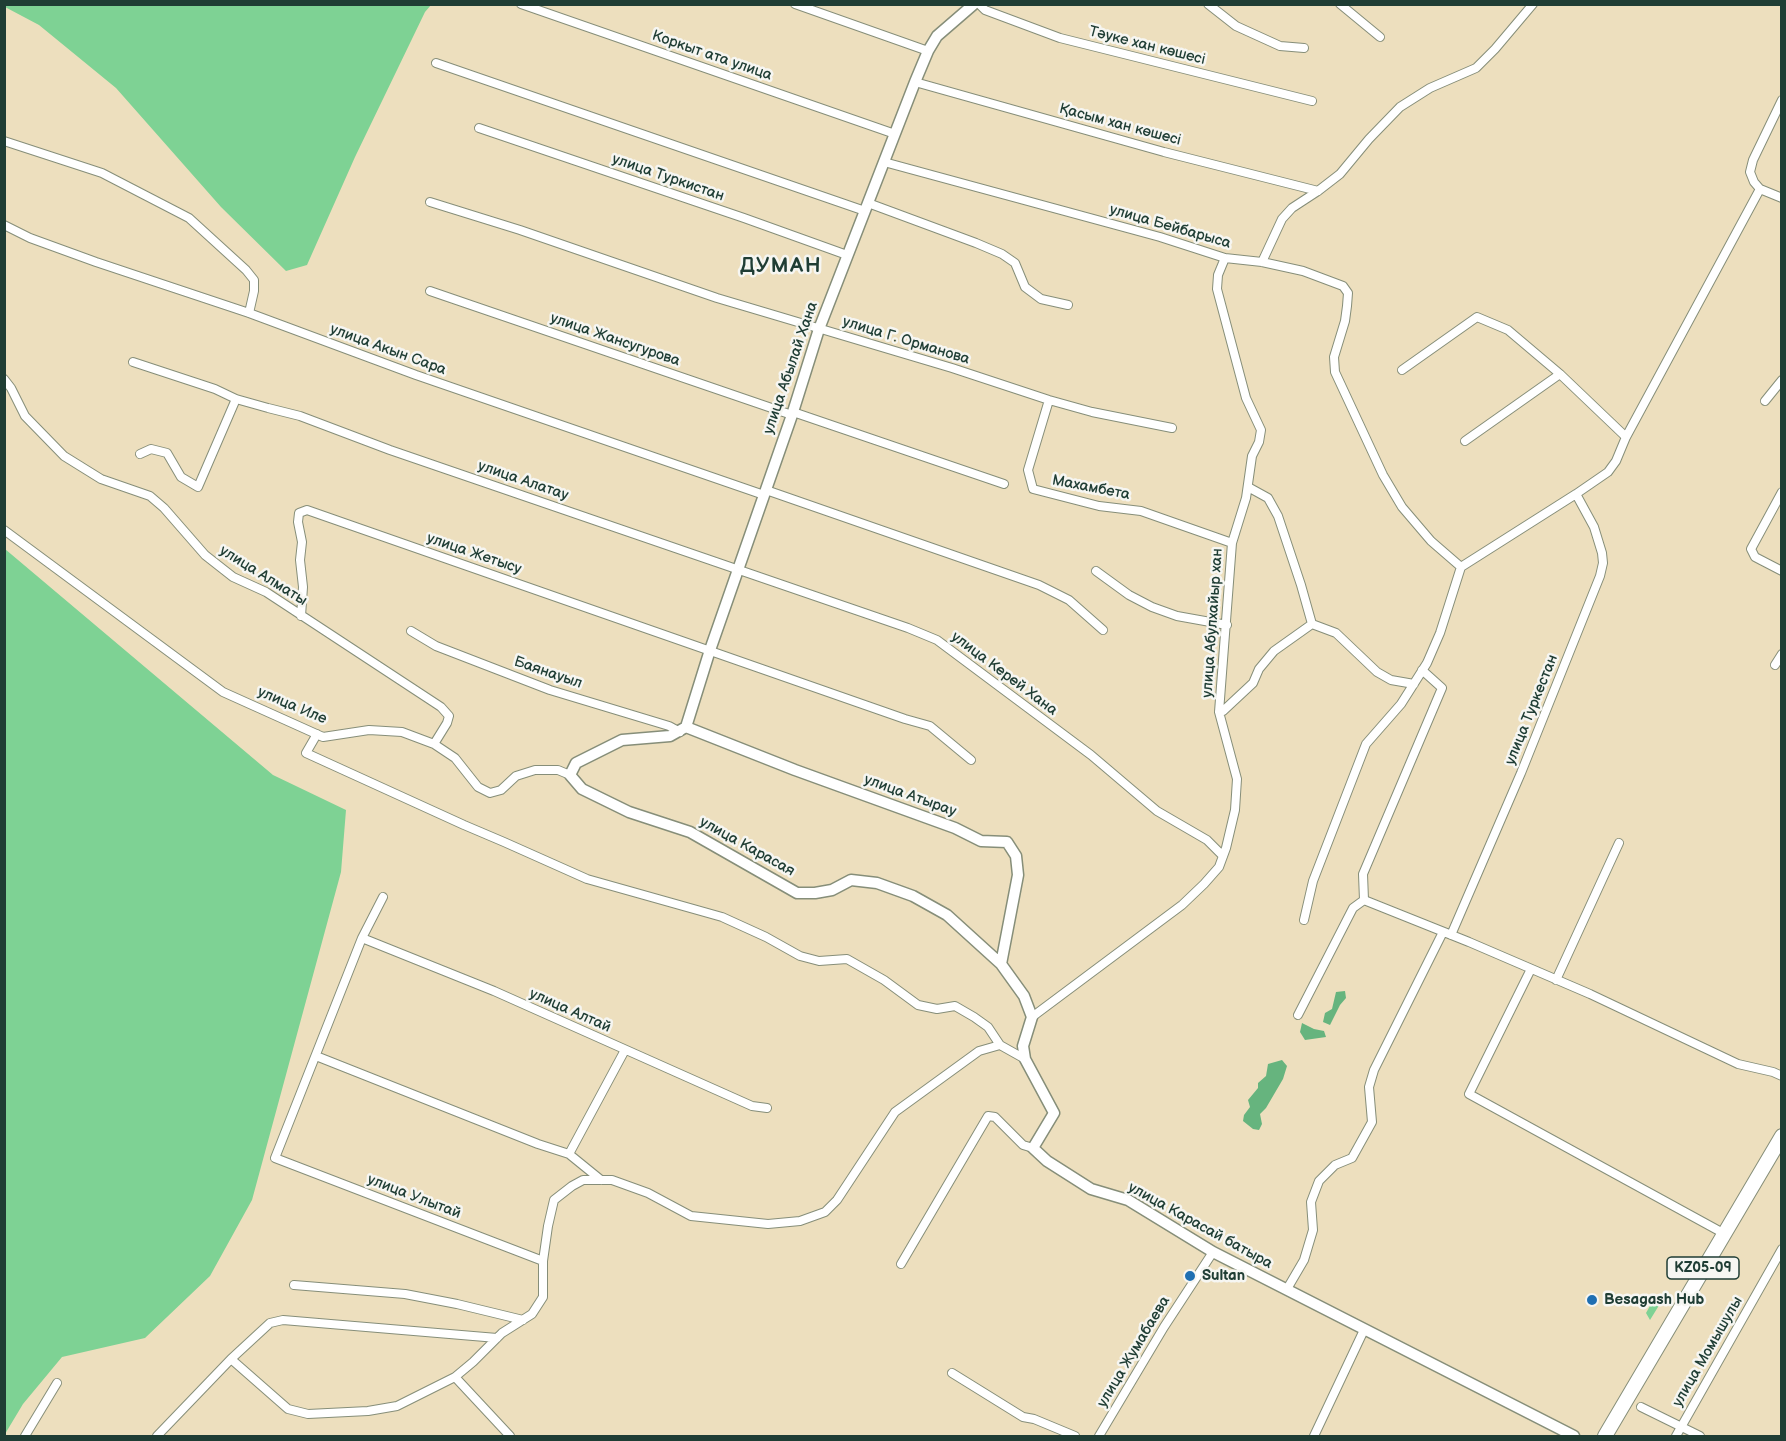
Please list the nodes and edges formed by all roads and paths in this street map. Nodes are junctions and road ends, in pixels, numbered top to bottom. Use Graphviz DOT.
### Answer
graph roads {
  1 [pos="521,4"];
  2 [pos="795,4"];
  3 [pos="974,4"];
  4 [pos="980,4"];
  5 [pos="1208,4"];
  6 [pos="1340,4"];
  7 [pos="1533,4"];
  8 [pos="1380,37"];
  9 [pos="1304,48"];
  10 [pos="928,51"];
  11 [pos="436,63"];
  12 [pos="915,82"];
  13 [pos="1782,100"];
  14 [pos="1312,101"];
  15 [pos="479,128"];
  16 [pos="895,134"];
  17 [pos="4,141"];
  18 [pos="884,162"];
  19 [pos="1760,189"];
  20 [pos="1318,191"];
  21 [pos="1782,198"];
  22 [pos="430,202"];
  23 [pos="866,207"];
  24 [pos="4,225"];
  25 [pos="847,255"];
  26 [pos="1225,258"];
  27 [pos="1262,262"];
  28 [pos="430,291"];
  29 [pos="1068,305"];
  30 [pos="249,313"];
  31 [pos="819,329"];
  32 [pos="133,362"];
  33 [pos="1402,370"];
  34 [pos="1560,374"];
  35 [pos="4,379"];
  36 [pos="1782,380"];
  37 [pos="236,399"];
  38 [pos="1049,400"];
  39 [pos="1765,401"];
  40 [pos="792,413"];
  41 [pos="1172,428"];
  42 [pos="1626,437"];
  43 [pos="1465,441"];
  44 [pos="140,454"];
  45 [pos="1004,484"];
  46 [pos="1248,488"];
  47 [pos="765,492"];
  48 [pos="1782,492"];
  49 [pos="1576,494"];
  50 [pos="4,530"];
  51 [pos="1232,543"];
  52 [pos="1461,567"];
  53 [pos="738,569"];
  54 [pos="1096,571"];
  55 [pos="1782,571"];
  56 [pos="301,616"];
  57 [pos="1312,624"];
  58 [pos="1227,625"];
  59 [pos="1103,630"];
  60 [pos="411,631"];
  61 [pos="710,650"];
  62 [pos="1782,654"];
  63 [pos="1775,665"];
  64 [pos="1422,670"];
  65 [pos="1414,684"];
  66 [pos="1219,712"];
  67 [pos="683,730"];
  68 [pos="317,734"];
  69 [pos="434,744"];
  70 [pos="971,760"];
  71 [pos="570,776"];
  72 [pos="1619,843"];
  73 [pos="1223,856"];
  74 [pos="383,897"];
  75 [pos="1364,900"];
  76 [pos="1304,920"];
  77 [pos="1447,933"];
  78 [pos="362,938"];
  79 [pos="1001,964"];
  80 [pos="1531,969"];
  81 [pos="1556,980"];
  82 [pos="1298,1016"];
  83 [pos="1032,1017"];
  84 [pos="1000,1045"];
  85 [pos="625,1050"];
  86 [pos="316,1056"];
  87 [pos="1025,1059"];
  88 [pos="1782,1076"];
  89 [pos="767,1108"];
  90 [pos="1782,1136"];
  91 [pos="1033,1148"];
  92 [pos="569,1154"];
  93 [pos="601,1180"];
  94 [pos="1723,1233"];
  95 [pos="1782,1249"];
  96 [pos="1213,1252"];
  97 [pos="543,1261"];
  98 [pos="902,1264"];
  99 [pos="294,1285"];
  100 [pos="1287,1289"];
  101 [pos="523,1320"];
  102 [pos="1364,1330"];
  103 [pos="497,1338"];
  104 [pos="231,1359"];
  105 [pos="951,1373"];
  106 [pos="455,1377"];
  107 [pos="57,1383"];
  108 [pos="1641,1407"];
  109 [pos="1681,1427"];
  110 [pos="25,1437"];
  111 [pos="158,1437"];
  112 [pos="510,1437"];
  113 [pos="1076,1437"];
  114 [pos="1099,1437"];
  115 [pos="1314,1437"];
  116 [pos="1574,1437"];
  117 [pos="1605,1437"];
  118 [pos="1676,1437"];
  119 [pos="1700,1437"];
  1 -- 16 [label="street, Коркыт ата улица"];
  2 -- 10 [label="street"];
  3 -- 10 [label="street, улица Абылай Хана"];
  4 -- 14 [label="street, Тәуке хан көшесі"];
  5 -- 9 [label="street"];
  6 -- 8 [label="street"];
  7 -- 20 [label="street"];
  10 -- 12 [label="street, улица Абылай Хана"];
  11 -- 23 [label="street"];
  12 -- 16 [label="street, улица Абылай Хана"];
  12 -- 20 [label="street, Қасым хан көшесі"];
  13 -- 19 [label="street"];
  15 -- 25 [label="street, улица Туркистан"];
  16 -- 18 [label="street, улица Абылай Хана"];
  17 -- 30 [label="street"];
  18 -- 23 [label="street, улица Абылай Хана"];
  18 -- 26 [label="street, улица Бейбарыса"];
  19 -- 21 [label="street"];
  19 -- 42 [label="street"];
  20 -- 27 [label="street"];
  22 -- 31 [label="street, улица Г. Орманова"];
  23 -- 25 [label="street, улица Абылай Хана"];
  23 -- 29 [label="street"];
  24 -- 30 [label="street, улица Акын Сара"];
  25 -- 31 [label="street, улица Абылай Хана"];
  26 -- 27 [label="street, улица Бейбарыса"];
  26 -- 46 [label="street, улица Абулхайыр хан"];
  27 -- 52 [label="street, улица Бейбарыса"];
  28 -- 40 [label="street, улица Жансугурова"];
  30 -- 47 [label="street, улица Акын Сара"];
  31 -- 38 [label="street, улица Г. Орманова"];
  31 -- 40 [label="street, улица Абылай Хана"];
  32 -- 37 [label="street, улица Алатау"];
  33 -- 34 [label="street"];
  34 -- 42 [label="street"];
  34 -- 43 [label="street"];
  35 -- 56 [label="street, улица Алматы"];
  36 -- 39 [label="street"];
  37 -- 44 [label="street"];
  37 -- 53 [label="street, улица Алатау"];
  38 -- 41 [label="street, улица Г. Орманова"];
  38 -- 51 [label="street, Махамбета"];
  40 -- 45 [label="street, улица Жансугурова"];
  40 -- 47 [label="street, улица Абылай Хана"];
  42 -- 49 [label="street"];
  46 -- 51 [label="street, улица Абулхайыр хан"];
  46 -- 57 [label="street"];
  47 -- 53 [label="street, улица Абылай Хана"];
  47 -- 59 [label="street, улица Акын Сара"];
  48 -- 55 [label="street"];
  49 -- 52 [label="street"];
  49 -- 77 [label="street, улица Туркестан"];
  50 -- 68 [label="street, улица Иле"];
  51 -- 58 [label="street, улица Абулхайыр хан"];
  52 -- 64 [label="street"];
  53 -- 61 [label="street, улица Абылай Хана"];
  53 -- 73 [label="street, улица Керей Хана"];
  54 -- 58 [label="street"];
  56 -- 61 [label="street, улица Жетысу"];
  56 -- 69 [label="street, улица Алматы"];
  57 -- 65 [label="street"];
  57 -- 66 [label="street"];
  58 -- 66 [label="street, улица Абулхайыр хан"];
  60 -- 67 [label="street, Баянауыл"];
  61 -- 67 [label="street, улица Абылай Хана"];
  61 -- 70 [label="street"];
  62 -- 63 [label="street"];
  64 -- 65 [label="street"];
  64 -- 75 [label="street"];
  65 -- 76 [label="street"];
  66 -- 73 [label="street, улица Абулхайыр хан"];
  67 -- 71 [label="street"];
  67 -- 79 [label="street, улица Атырау"];
  68 -- 69 [label="street, улица Иле"];
  68 -- 84 [label="street"];
  69 -- 71 [label="street, улица Иле"];
  71 -- 79 [label="street, улица Карасая"];
  72 -- 81 [label="street"];
  73 -- 83 [label="street, улица Абулхайыр хан"];
  74 -- 78 [label="street"];
  75 -- 77 [label="street"];
  75 -- 82 [label="street"];
  77 -- 80 [label="street"];
  77 -- 100 [label="street, улица Туркестан"];
  78 -- 85 [label="street, улица Алтай"];
  78 -- 86 [label="street"];
  79 -- 83 [label="street"];
  80 -- 81 [label="street"];
  80 -- 94 [label="street"];
  81 -- 88 [label="street"];
  83 -- 87 [label="street"];
  84 -- 87 [label="street"];
  84 -- 93 [label="street"];
  85 -- 89 [label="street, улица Алтай"];
  85 -- 92 [label="street"];
  86 -- 92 [label="street"];
  86 -- 97 [label="street, улица Улытай"];
  87 -- 91 [label="street"];
  90 -- 94 [label="main road, KZ05-09"];
  91 -- 96 [label="street, улица Карасай батыра"];
  91 -- 98 [label="street"];
  92 -- 93 [label="street"];
  93 -- 97 [label="street"];
  94 -- 117 [label="main road, KZ05-09"];
  95 -- 109 [label="street, улица Момышулы"];
  96 -- 100 [label="street, улица Карасай батыра"];
  96 -- 114 [label="street, улица Жумабаева"];
  97 -- 101 [label="street"];
  99 -- 101 [label="street"];
  100 -- 102 [label="street, улица Карасай батыра"];
  101 -- 103 [label="street"];
  102 -- 115 [label="street"];
  102 -- 116 [label="street, улица Карасай батыра"];
  103 -- 104 [label="street"];
  103 -- 106 [label="street"];
  104 -- 106 [label="street"];
  104 -- 111 [label="street"];
  105 -- 113 [label="street"];
  106 -- 112 [label="street"];
  107 -- 110 [label="street"];
  108 -- 109 [label="street"];
  109 -- 118 [label="street, улица Момышулы"];
  109 -- 119 [label="street"];
}
